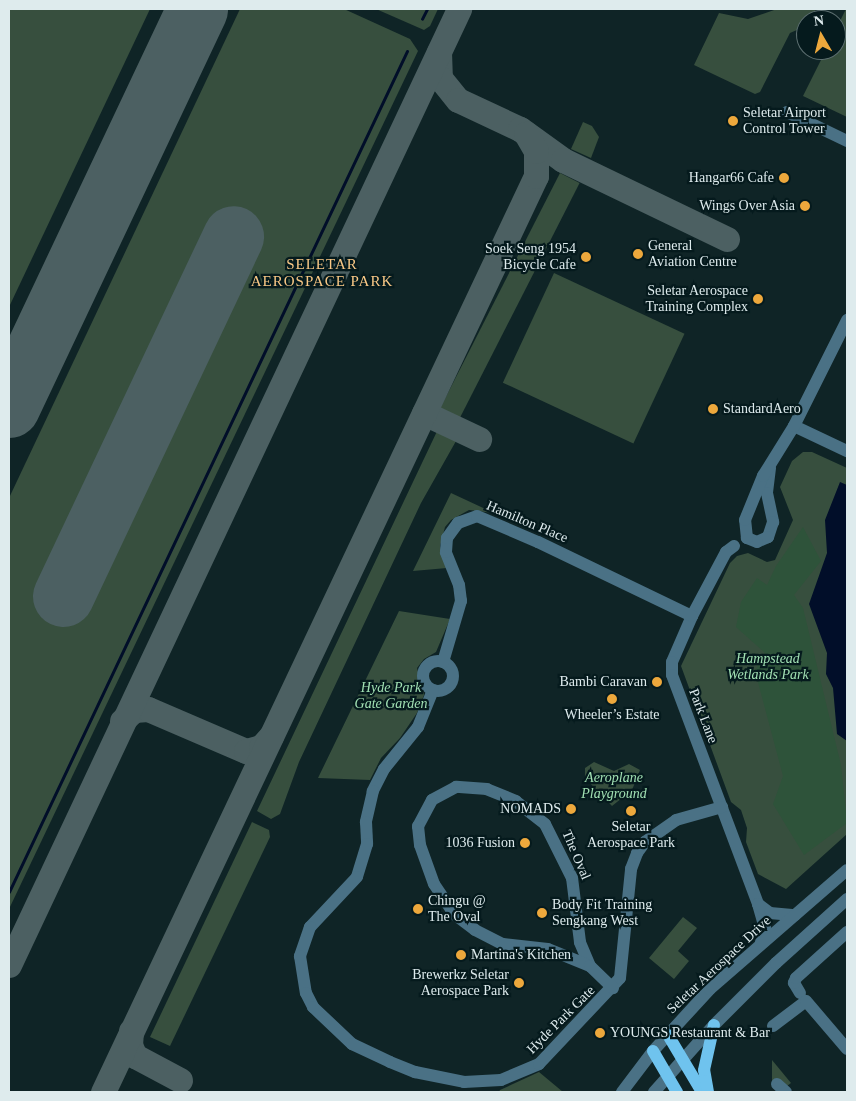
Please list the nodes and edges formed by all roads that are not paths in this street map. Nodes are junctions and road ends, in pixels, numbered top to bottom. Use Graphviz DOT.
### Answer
graph roads {
  1 [pos="788,112"];
  2 [pos="847,141"];
  3 [pos="847,320"];
  4 [pos="794,426"];
  5 [pos="847,451"];
  6 [pos="770,468"];
  7 [pos="734,546"];
  8 [pos="692,616"];
  9 [pos="443,662"];
  10 [pos="433,690"];
  11 [pos="722,807"];
  12 [pos="847,870"];
  13 [pos="847,899"];
  14 [pos="758,904"];
  15 [pos="795,915"];
  16 [pos="847,932"];
  17 [pos="580,942"];
  18 [pos="761,942"];
  19 [pos="564,954"];
  20 [pos="590,966"];
  21 [pos="613,988"];
  22 [pos="800,993"];
  23 [pos="714,1025"];
  24 [pos="772,1026"];
  25 [pos="668,1035"];
  26 [pos="847,1050"];
  27 [pos="653,1051"];
  28 [pos="681,1058"];
  29 [pos="667,1075"];
  30 [pos="622,1092"];
  31 [pos="654,1092"];
  32 [pos="677,1092"];
  33 [pos="702,1092"];
  34 [pos="708,1092"];
  1 -- 2 [label="street"];
  3 -- 4 [label="street"];
  4 -- 5 [label="street"];
  4 -- 6 [label="street"];
  6 -- 6 [label="street"];
  7 -- 8 [label="street, Park Lane"];
  8 -- 9 [label="street, Hamilton Place"];
  8 -- 11 [label="street, Park Lane"];
  9 -- 10 [label="street"];
  9 -- 10 [label="street"];
  10 -- 21 [label="street, Hyde Park Gate"];
  11 -- 14 [label="street, Park Lane"];
  11 -- 21 [label="street, Hyde Park Gate"];
  12 -- 15 [label="street, Seletar Aerospace Drive"];
  13 -- 23 [label="street"];
  14 -- 15 [label="street"];
  14 -- 18 [label="street, Park Lane"];
  15 -- 18 [label="street, Seletar Aerospace Drive"];
  16 -- 22 [label="street"];
  17 -- 19 [label="street"];
  17 -- 19 [label="street, The Oval"];
  17 -- 20 [label="street, The Oval"];
  18 -- 25 [label="street, Seletar Aerospace Drive"];
  19 -- 20 [label="street, The Oval"];
  20 -- 21 [label="street, The Oval"];
  23 -- 28 [label="street"];
  23 -- 34 [label="main road"];
  24 -- 26 [label="street"];
  25 -- 27 [label="street, Seletar Aerospace Drive"];
  25 -- 28 [label="main road"];
  27 -- 29 [label="main road"];
  27 -- 30 [label="street, Seletar Aerospace Drive"];
  28 -- 29 [label="street"];
  28 -- 33 [label="main road"];
  29 -- 31 [label="street"];
  29 -- 32 [label="main road"];
}
